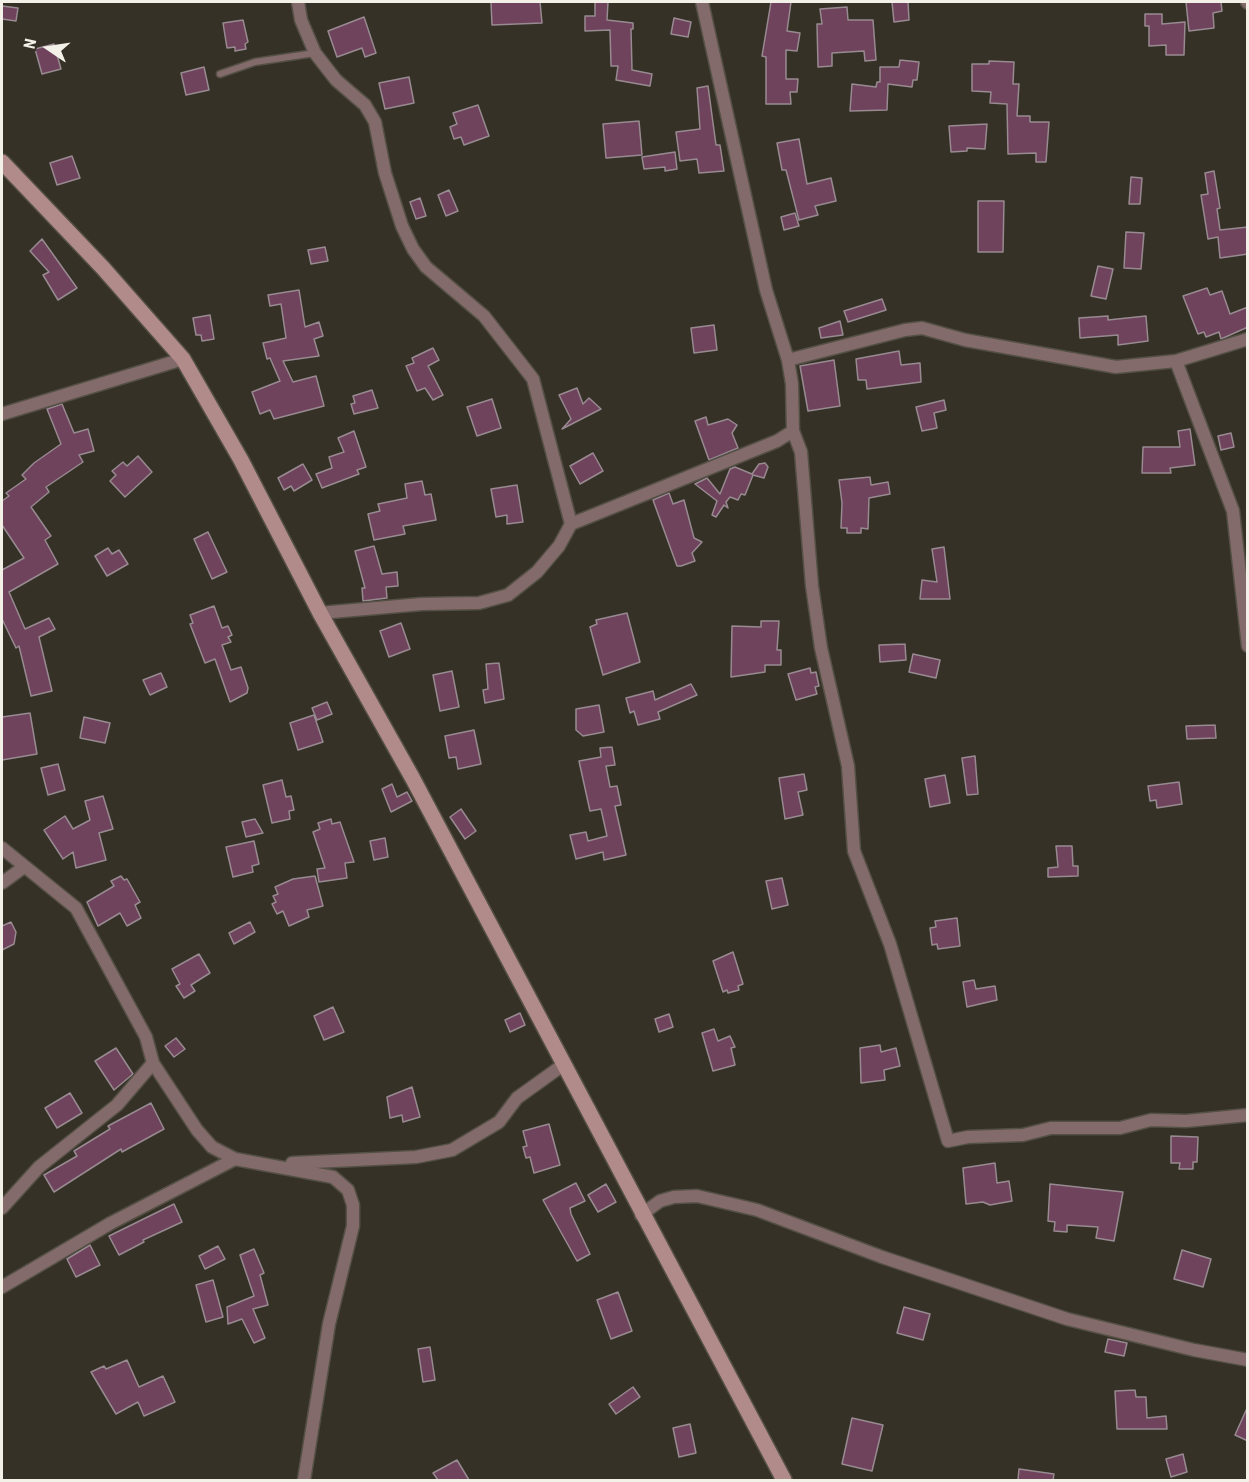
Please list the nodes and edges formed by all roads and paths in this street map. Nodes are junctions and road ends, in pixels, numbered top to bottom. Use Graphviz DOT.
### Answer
graph roads {
  1 [pos="298,2"];
  2 [pos="702,2"];
  3 [pos="315,53"];
  4 [pos="220,74"];
  5 [pos="2,162"];
  6 [pos="1248,339"];
  7 [pos="183,359"];
  8 [pos="788,360"];
  9 [pos="1176,361"];
  10 [pos="2,414"];
  11 [pos="793,431"];
  12 [pos="571,524"];
  13 [pos="320,613"];
  14 [pos="1248,646"];
  15 [pos="2,848"];
  16 [pos="24,867"];
  17 [pos="2,883"];
  18 [pos="153,1063"];
  19 [pos="563,1065"];
  20 [pos="1248,1115"];
  21 [pos="236,1159"];
  22 [pos="344,1160"];
  23 [pos="269,1164"];
  24 [pos="341,1181"];
  25 [pos="2,1208"];
  26 [pos="641,1215"];
  27 [pos="2,1287"];
  28 [pos="1248,1359"];
  29 [pos="304,1480"];
  30 [pos="784,1480"];
  1 -- 3 [label="street"];
  2 -- 8 [label="street"];
  3 -- 4 [label="lane"];
  3 -- 12 [label="street"];
  5 -- 7 [label="street"];
  6 -- 9 [label="street"];
  7 -- 10 [label="street"];
  7 -- 13 [label="street"];
  8 -- 9 [label="street"];
  8 -- 11 [label="street"];
  9 -- 14 [label="street"];
  11 -- 12 [label="street"];
  11 -- 20 [label="street"];
  12 -- 13 [label="street"];
  13 -- 19 [label="street"];
  15 -- 16 [label="street"];
  16 -- 17 [label="street"];
  16 -- 18 [label="street"];
  18 -- 21 [label="street"];
  18 -- 25 [label="street"];
  19 -- 22 [label="street"];
  19 -- 26 [label="street"];
  21 -- 23 [label="street"];
  21 -- 27 [label="street"];
  22 -- 23 [label="street"];
  22 -- 24 [label="street"];
  23 -- 24 [label="street"];
  24 -- 29 [label="street"];
  26 -- 28 [label="street"];
  26 -- 30 [label="street"];
}
